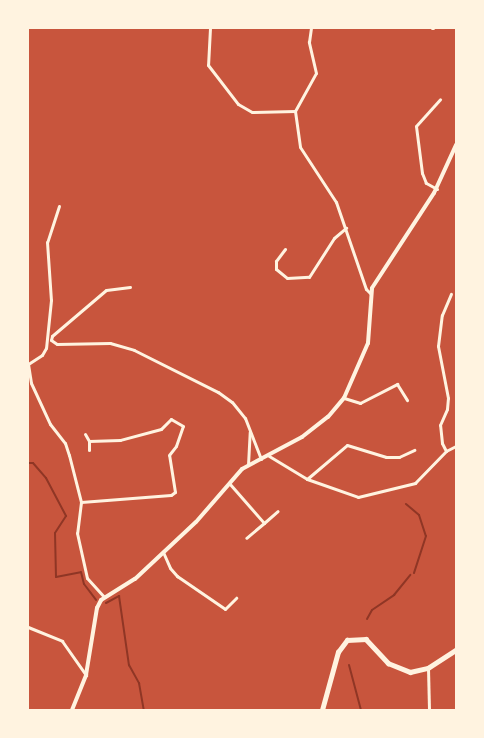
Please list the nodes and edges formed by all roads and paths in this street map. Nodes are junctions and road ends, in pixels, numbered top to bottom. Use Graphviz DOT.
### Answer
graph roads {
  1 [pos="210,28"];
  2 [pos="311,28"];
  3 [pos="440,99"];
  4 [pos="295,111"];
  5 [pos="456,145"];
  6 [pos="436,189"];
  7 [pos="59,206"];
  8 [pos="346,228"];
  9 [pos="286,249"];
  10 [pos="130,287"];
  11 [pos="371,294"];
  12 [pos="451,294"];
  13 [pos="344,398"];
  14 [pos="407,400"];
  15 [pos="250,429"];
  16 [pos="85,434"];
  17 [pos="89,442"];
  18 [pos="456,446"];
  19 [pos="89,450"];
  20 [pos="414,450"];
  21 [pos="446,451"];
  22 [pos="269,456"];
  23 [pos="261,460"];
  24 [pos="248,465"];
  25 [pos="307,479"];
  26 [pos="229,483"];
  27 [pos="81,502"];
  28 [pos="278,511"];
  29 [pos="264,522"];
  30 [pos="246,538"];
  31 [pos="162,551"];
  32 [pos="104,597"];
  33 [pos="236,598"];
  34 [pos="28,627"];
  35 [pos="456,650"];
  36 [pos="428,668"];
  37 [pos="86,674"];
  38 [pos="72,710"];
  39 [pos="322,710"];
  40 [pos="429,710"];
  1 -- 4 [label="street"];
  2 -- 4 [label="street"];
  3 -- 6 [label="street"];
  4 -- 8 [label="street"];
  5 -- 6 [label="street"];
  6 -- 11 [label="street"];
  7 -- 27 [label="street"];
  8 -- 9 [label="street"];
  8 -- 11 [label="street"];
  10 -- 15 [label="street"];
  11 -- 13 [label="street"];
  12 -- 21 [label="street"];
  13 -- 14 [label="street"];
  13 -- 22 [label="street"];
  15 -- 23 [label="street"];
  15 -- 24 [label="street"];
  16 -- 17 [label="street"];
  17 -- 19 [label="street"];
  17 -- 27 [label="street"];
  18 -- 21 [label="street"];
  20 -- 25 [label="street"];
  21 -- 25 [label="street"];
  22 -- 23 [label="street"];
  22 -- 25 [label="street"];
  23 -- 24 [label="street"];
  24 -- 26 [label="street"];
  26 -- 29 [label="street"];
  26 -- 31 [label="street"];
  27 -- 32 [label="street"];
  28 -- 29 [label="street"];
  29 -- 30 [label="street"];
  31 -- 32 [label="street"];
  31 -- 33 [label="street"];
  32 -- 37 [label="street"];
  34 -- 37 [label="street"];
  35 -- 36 [label="main road"];
  36 -- 39 [label="main road"];
  36 -- 40 [label="street"];
  37 -- 38 [label="street"];
}
